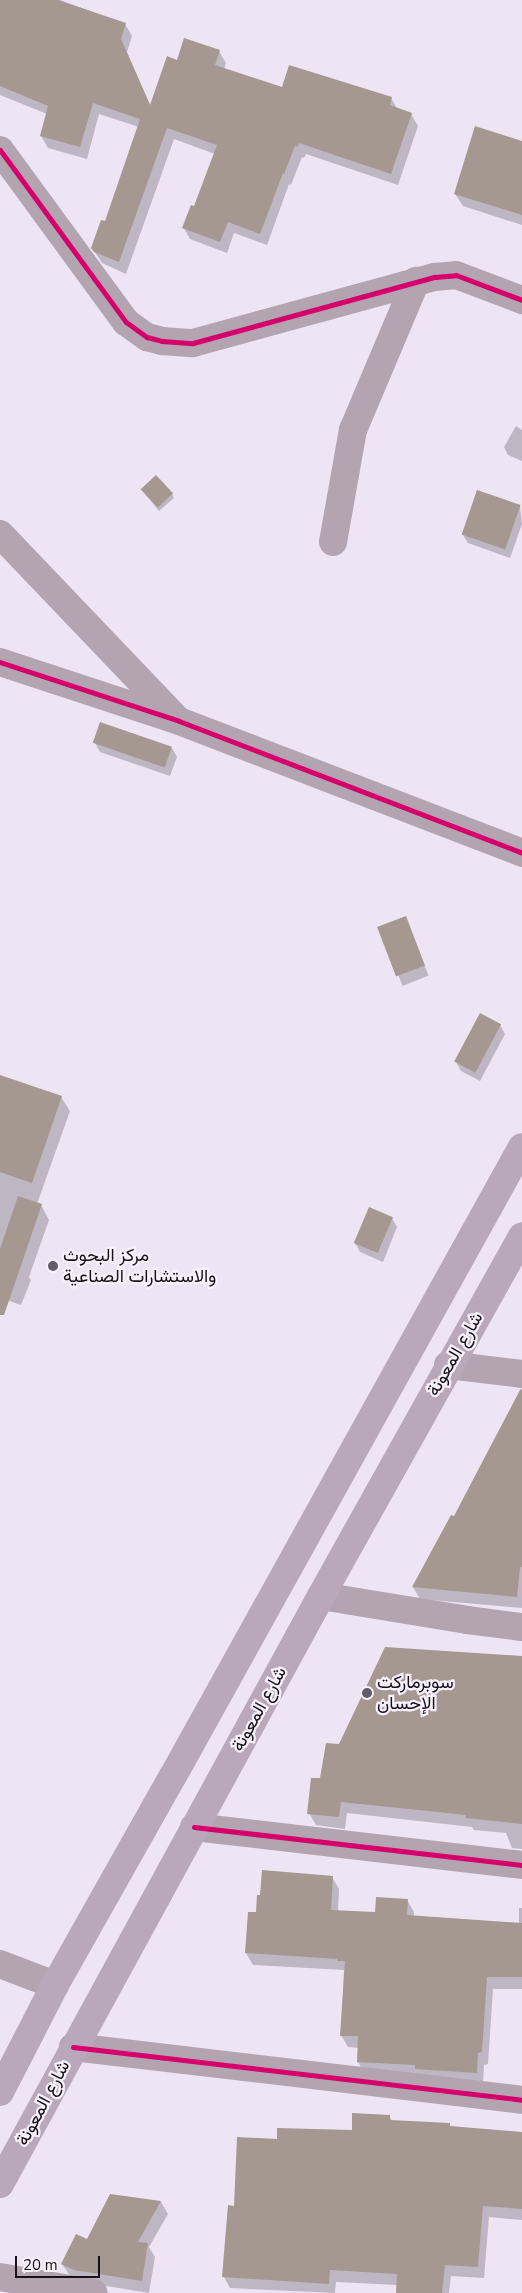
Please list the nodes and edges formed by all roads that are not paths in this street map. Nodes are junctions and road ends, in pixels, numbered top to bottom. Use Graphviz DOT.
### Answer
graph roads {
  1 [pos="0,150"];
  2 [pos="416,281"];
  3 [pos="522,300"];
  4 [pos="0,534"];
  5 [pos="333,542"];
  6 [pos="0,662"];
  7 [pos="179,721"];
  8 [pos="522,853"];
  9 [pos="522,1147"];
  10 [pos="522,1236"];
  11 [pos="448,1365"];
  12 [pos="522,1374"];
  13 [pos="321,1596"];
  14 [pos="522,1627"];
  15 [pos="194,1827"];
  16 [pos="522,1865"];
  17 [pos="0,1964"];
  18 [pos="55,1985"];
  19 [pos="73,2047"];
  20 [pos="0,2092"];
  21 [pos="522,2100"];
  22 [pos="0,2184"];
  23 [pos="0,2278"];
  24 [pos="94,2293"];
  1 -- 2 [label="street"];
  2 -- 3 [label="street"];
  2 -- 5 [label="street"];
  4 -- 7 [label="street"];
  6 -- 7 [label="street"];
  7 -- 8 [label="street"];
  9 -- 18 [label="highway"];
  10 -- 11 [label="highway, شارع المعونة"];
  11 -- 12 [label="street"];
  11 -- 13 [label="highway, شارع المعونة"];
  13 -- 14 [label="street"];
  13 -- 15 [label="highway, شارع المعونة"];
  15 -- 16 [label="street"];
  15 -- 19 [label="highway, شارع المعونة"];
  17 -- 18 [label="street"];
  18 -- 20 [label="highway"];
  19 -- 21 [label="street"];
  19 -- 22 [label="highway, شارع المعونة"];
  23 -- 24 [label="street"];
}
